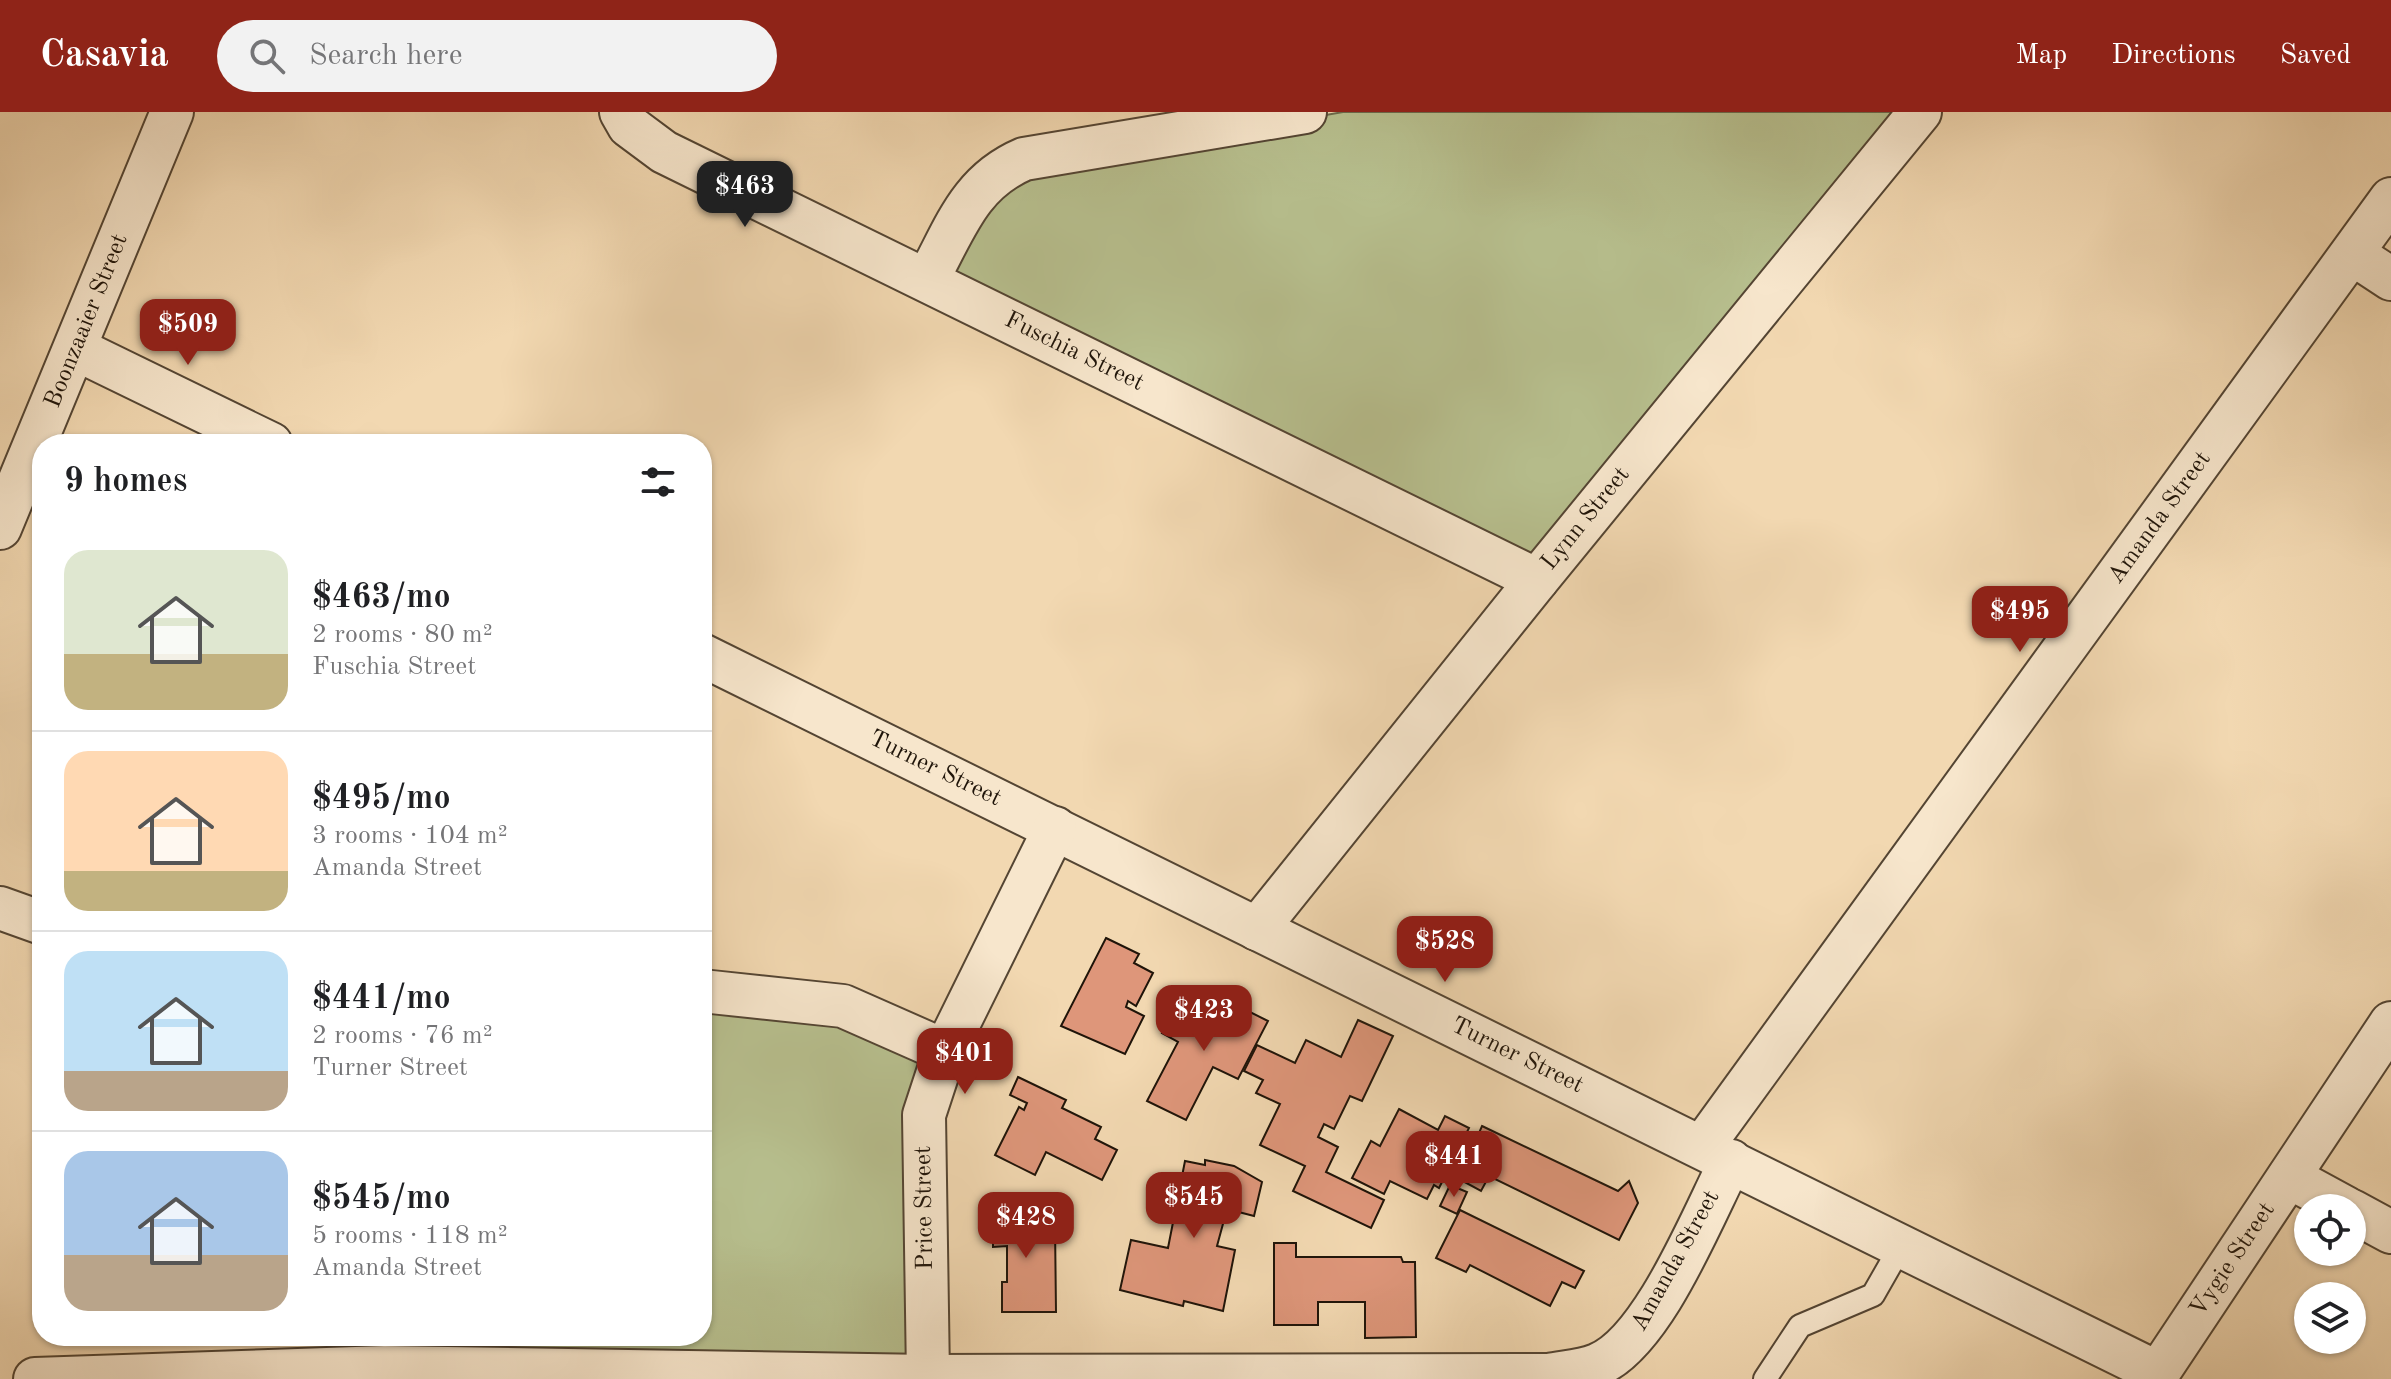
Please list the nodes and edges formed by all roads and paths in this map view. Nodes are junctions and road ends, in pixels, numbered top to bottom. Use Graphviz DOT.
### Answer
graph roads {
  1 [pos="172,112"];
  2 [pos="621,112"];
  3 [pos="1305,112"];
  4 [pos="1920,112"];
  5 [pos="2391,199"];
  6 [pos="2353,254"];
  7 [pos="2391,279"];
  8 [pos="927,280"];
  9 [pos="76,349"];
  10 [pos="40,434"];
  11 [pos="250,434"];
  12 [pos="32,453"];
  13 [pos="0,528"];
  14 [pos="1537,580"];
  15 [pos="712,660"];
  16 [pos="1055,828"];
  17 [pos="0,908"];
  18 [pos="32,919"];
  19 [pos="1257,929"];
  20 [pos="712,992"];
  21 [pos="2391,1023"];
  22 [pos="945,1051"];
  23 [pos="1716,1154"];
  24 [pos="2289,1177"];
  25 [pos="2320,1194"];
  26 [pos="2366,1219"];
  27 [pos="2391,1232"];
  28 [pos="1901,1246"];
  29 [pos="1600,1372"];
  30 [pos="928,1376"];
  31 [pos="2158,1376"];
  32 [pos="35,1379"];
  33 [pos="1765,1379"];
  1 -- 9 [label="street, Boonzaaier Street"];
  2 -- 8 [label="street, Fuschia Street"];
  3 -- 8 [label="street"];
  4 -- 14 [label="street, Lynn Street"];
  5 -- 6 [label="street, Amanda Street"];
  6 -- 7 [label="street"];
  6 -- 23 [label="street, Amanda Street"];
  8 -- 14 [label="street, Fuschia Street"];
  9 -- 10 [label="street, Boonzaaier Street"];
  9 -- 11 [label="street"];
  12 -- 13 [label="street, Boonzaaier Street"];
  14 -- 19 [label="street, Lynn Street"];
  15 -- 16 [label="street, Turner Street"];
  16 -- 19 [label="street, Turner Street"];
  16 -- 22 [label="street, Price Street"];
  17 -- 18 [label="street"];
  19 -- 23 [label="street, Turner Street"];
  20 -- 22 [label="street"];
  21 -- 24 [label="street, Vygie Street"];
  22 -- 30 [label="street, Price Street"];
  23 -- 28 [label="street, Turner Street"];
  23 -- 29 [label="street, Amanda Street"];
  24 -- 25 [label="street"];
  24 -- 31 [label="street, Vygie Street"];
  26 -- 27 [label="street"];
  28 -- 31 [label="street, Turner Street"];
  28 -- 33 [label="lane"];
  29 -- 30 [label="street, Amanda Street"];
  30 -- 32 [label="street, Amanda Street"];
}
